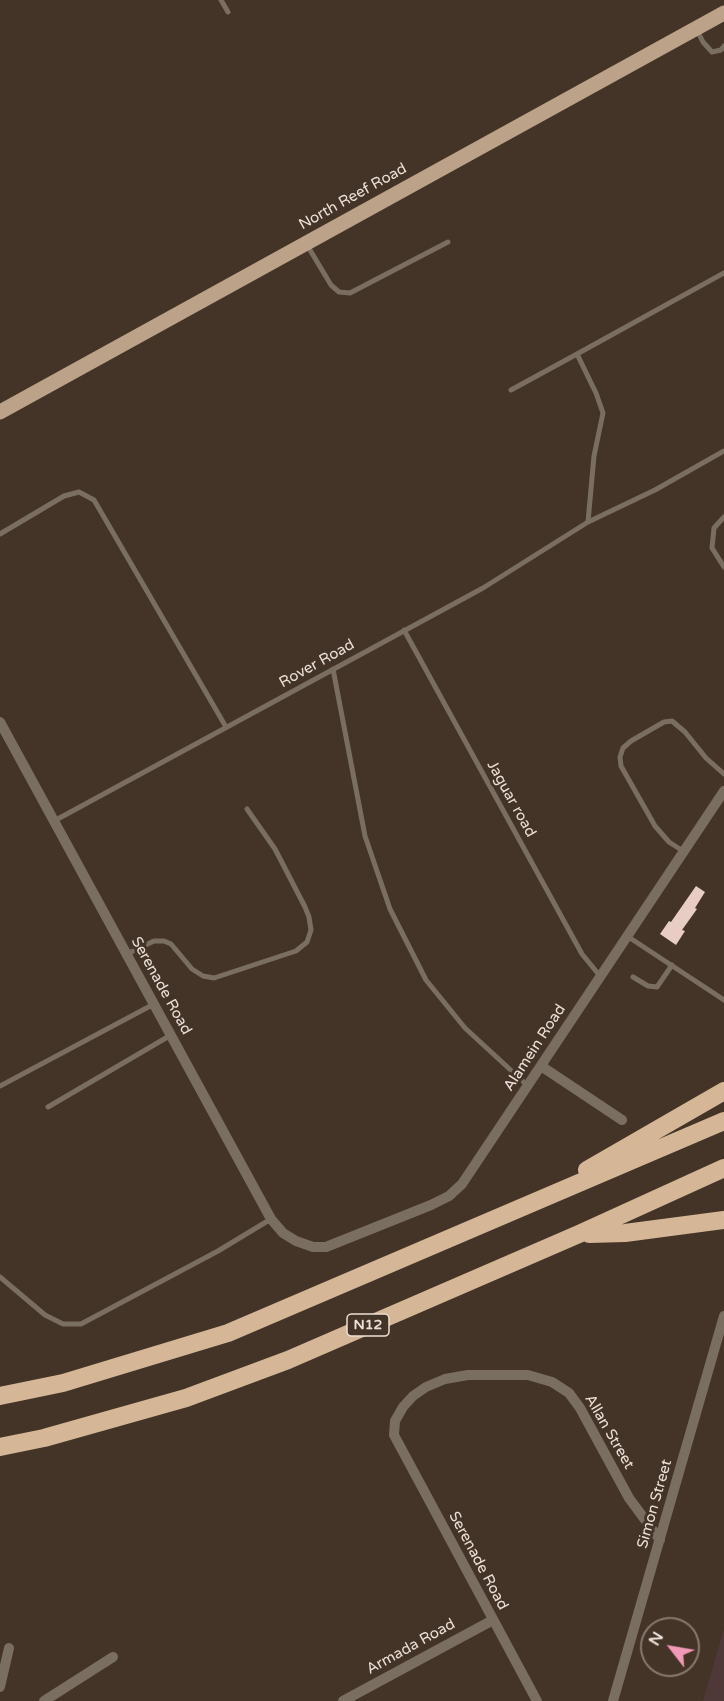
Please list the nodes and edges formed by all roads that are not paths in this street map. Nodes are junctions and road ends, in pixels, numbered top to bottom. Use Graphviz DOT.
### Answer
graph roads {
  1 [pos="221,0"];
  2 [pos="228,12"];
  3 [pos="724,13"];
  4 [pos="697,28"];
  5 [pos="724,46"];
  6 [pos="448,242"];
  7 [pos="306,244"];
  8 [pos="724,273"];
  9 [pos="577,354"];
  10 [pos="512,390"];
  11 [pos="0,412"];
  12 [pos="724,451"];
  13 [pos="724,517"];
  14 [pos="588,522"];
  15 [pos="0,534"];
  16 [pos="724,567"];
  17 [pos="404,630"];
  18 [pos="333,669"];
  19 [pos="0,722"];
  20 [pos="226,727"];
  21 [pos="724,774"];
  22 [pos="724,791"];
  23 [pos="720,804"];
  24 [pos="248,809"];
  25 [pos="54,821"];
  26 [pos="683,851"];
  27 [pos="627,936"];
  28 [pos="127,954"];
  29 [pos="672,965"];
  30 [pos="600,976"];
  31 [pos="633,977"];
  32 [pos="724,1000"];
  33 [pos="154,1004"];
  34 [pos="171,1035"];
  35 [pos="541,1066"];
  36 [pos="0,1086"];
  37 [pos="528,1086"];
  38 [pos="724,1091"];
  39 [pos="48,1107"];
  40 [pos="622,1119"];
  41 [pos="724,1121"];
  42 [pos="724,1168"];
  43 [pos="558,1194"];
  44 [pos="272,1219"];
  45 [pos="724,1220"];
  46 [pos="579,1234"];
  47 [pos="313,1247"];
  48 [pos="0,1277"];
  49 [pos="724,1316"];
  50 [pos="0,1396"];
  51 [pos="394,1435"];
  52 [pos="0,1447"];
  53 [pos="660,1540"];
  54 [pos="493,1620"];
  55 [pos="9,1648"];
  56 [pos="113,1657"];
  57 [pos="0,1687"];
  58 [pos="44,1701"];
  59 [pos="343,1701"];
  60 [pos="537,1701"];
  61 [pos="613,1701"];
  1 -- 2 [label="lane"];
  3 -- 4 [label="main road, North Reef Road"];
  4 -- 5 [label="lane"];
  4 -- 7 [label="main road, North Reef Road"];
  6 -- 7 [label="lane"];
  7 -- 11 [label="main road, North Reef Road"];
  8 -- 9 [label="lane"];
  9 -- 10 [label="lane"];
  9 -- 14 [label="lane"];
  12 -- 14 [label="lane, Rover Road"];
  13 -- 16 [label="lane"];
  14 -- 17 [label="lane, Rover Road"];
  15 -- 20 [label="lane"];
  17 -- 18 [label="lane, Rover Road"];
  17 -- 30 [label="lane, Jaguar road"];
  18 -- 20 [label="lane, Rover Road"];
  18 -- 37 [label="lane"];
  19 -- 25 [label="street, Serenade Road"];
  20 -- 25 [label="lane, Rover Road"];
  21 -- 26 [label="lane"];
  22 -- 23 [label="street, Alamein Road"];
  23 -- 26 [label="street, Alamein Road"];
  24 -- 28 [label="lane"];
  25 -- 28 [label="street, Serenade Road"];
  26 -- 27 [label="street, Alamein Road"];
  27 -- 29 [label="lane"];
  27 -- 30 [label="street, Alamein Road"];
  28 -- 33 [label="street, Serenade Road"];
  29 -- 31 [label="lane"];
  29 -- 32 [label="lane"];
  30 -- 35 [label="street, Alamein Road"];
  33 -- 34 [label="street, Serenade Road"];
  33 -- 36 [label="lane"];
  34 -- 39 [label="lane"];
  34 -- 44 [label="street, Serenade Road"];
  35 -- 37 [label="street, Alamein Road"];
  35 -- 40 [label="street"];
  37 -- 47 [label="street, Alamein Road"];
  38 -- 43 [label="highway"];
  41 -- 43 [label="highway"];
  42 -- 46 [label="highway, N12"];
  43 -- 50 [label="highway"];
  44 -- 47 [label="street, Serenade Road"];
  44 -- 48 [label="lane"];
  45 -- 46 [label="highway"];
  46 -- 52 [label="highway, N12"];
  49 -- 53 [label="street, Simon Street"];
  51 -- 53 [label="street, Allan Street"];
  51 -- 54 [label="street, Serenade Road"];
  53 -- 61 [label="street, Simon Street"];
  54 -- 59 [label="street, Armada Road"];
  54 -- 60 [label="street, Serenade Road"];
  55 -- 57 [label="street"];
  56 -- 58 [label="street"];
}
